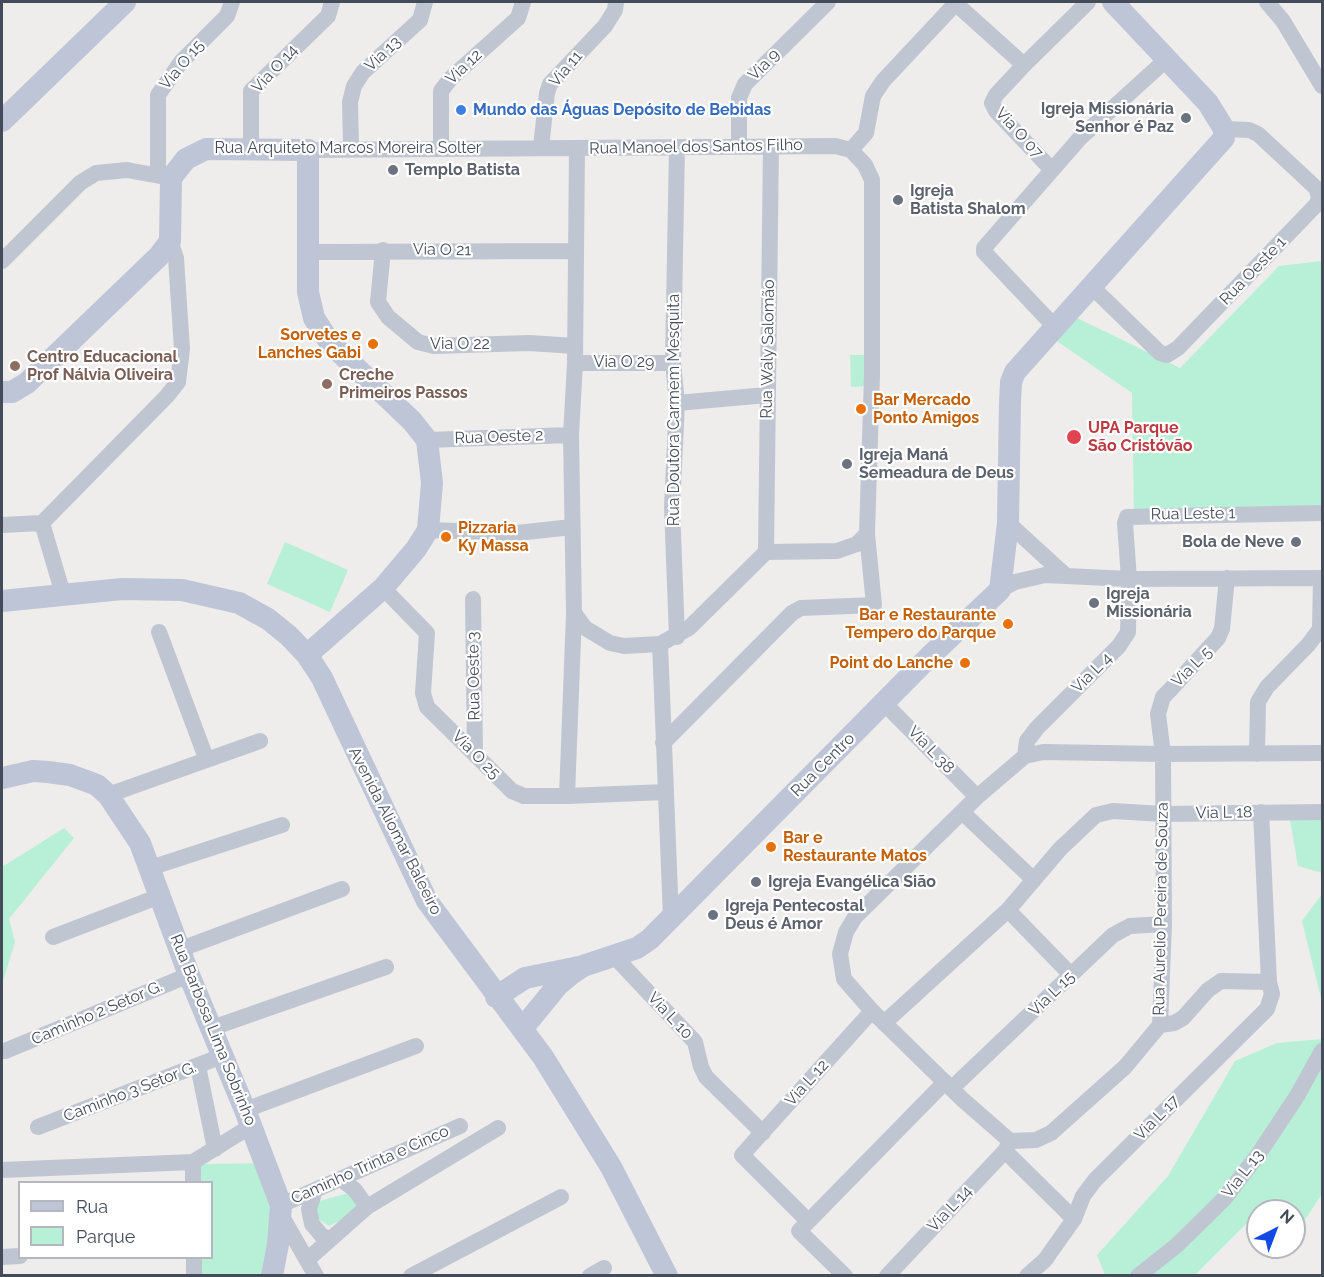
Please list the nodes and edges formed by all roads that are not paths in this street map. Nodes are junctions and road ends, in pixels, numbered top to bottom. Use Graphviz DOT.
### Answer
graph roads {
  1 [pos="125,2"];
  2 [pos="232,2"];
  3 [pos="332,2"];
  4 [pos="426,2"];
  5 [pos="523,2"];
  6 [pos="616,2"];
  7 [pos="828,2"];
  8 [pos="956,2"];
  9 [pos="1088,2"];
  10 [pos="1113,2"];
  11 [pos="1267,2"];
  12 [pos="1168,58"];
  13 [pos="1024,65"];
  14 [pos="1323,86"];
  15 [pos="2,121"];
  16 [pos="1224,129"];
  17 [pos="771,145"];
  18 [pos="739,146"];
  19 [pos="541,147"];
  20 [pos="677,147"];
  21 [pos="351,148"];
  22 [pos="441,148"];
  23 [pos="251,149"];
  24 [pos="577,149"];
  25 [pos="308,150"];
  26 [pos="851,150"];
  27 [pos="1052,170"];
  28 [pos="164,176"];
  29 [pos="170,240"];
  30 [pos="383,250"];
  31 [pos="576,251"];
  32 [pos="308,252"];
  33 [pos="2,261"];
  34 [pos="1091,286"];
  35 [pos="1054,326"];
  36 [pos="575,346"];
  37 [pos="575,363"];
  38 [pos="673,363"];
  39 [pos="2,392"];
  40 [pos="767,395"];
  41 [pos="677,403"];
  42 [pos="571,435"];
  43 [pos="427,440"];
  44 [pos="1323,513"];
  45 [pos="42,523"];
  46 [pos="1008,523"];
  47 [pos="2,525"];
  48 [pos="572,527"];
  49 [pos="428,530"];
  50 [pos="867,534"];
  51 [pos="766,552"];
  52 [pos="1065,575"];
  53 [pos="1227,578"];
  54 [pos="1322,578"];
  55 [pos="1129,579"];
  56 [pos="383,588"];
  57 [pos="1000,590"];
  58 [pos="63,594"];
  59 [pos="473,599"];
  60 [pos="2,601"];
  61 [pos="574,612"];
  62 [pos="159,632"];
  63 [pos="677,637"];
  64 [pos="660,644"];
  65 [pos="307,655"];
  66 [pos="884,703"];
  67 [pos="260,741"];
  68 [pos="663,743"];
  69 [pos="475,753"];
  70 [pos="1323,753"];
  71 [pos="1163,754"];
  72 [pos="1257,754"];
  73 [pos="1025,756"];
  74 [pos="206,758"];
  75 [pos="2,778"];
  76 [pos="666,792"];
  77 [pos="108,795"];
  78 [pos="567,796"];
  79 [pos="977,797"];
  80 [pos="962,812"];
  81 [pos="1261,812"];
  82 [pos="1323,812"];
  83 [pos="1162,814"];
  84 [pos="1091,820"];
  85 [pos="282,825"];
  86 [pos="150,868"];
  87 [pos="1034,880"];
  88 [pos="342,889"];
  89 [pos="160,896"];
  90 [pos="1008,910"];
  91 [pos="671,918"];
  92 [pos="1164,924"];
  93 [pos="53,936"];
  94 [pos="181,949"];
  95 [pos="614,956"];
  96 [pos="387,967"];
  97 [pos="189,975"];
  98 [pos="1071,975"];
  99 [pos="554,978"];
  100 [pos="1269,982"];
  101 [pos="496,997"];
  102 [pos="878,1017"];
  103 [pos="1160,1025"];
  104 [pos="212,1028"];
  105 [pos="522,1029"];
  106 [pos="416,1046"];
  107 [pos="5,1051"];
  108 [pos="1323,1051"];
  109 [pos="222,1056"];
  110 [pos="198,1066"];
  111 [pos="949,1085"];
  112 [pos="248,1118"];
  113 [pos="460,1126"];
  114 [pos="38,1127"];
  115 [pos="498,1128"];
  116 [pos="763,1133"];
  117 [pos="1007,1146"];
  118 [pos="215,1149"];
  119 [pos="193,1162"];
  120 [pos="2,1170"];
  121 [pos="342,1180"];
  122 [pos="193,1181"];
  123 [pos="315,1190"];
  124 [pos="561,1197"];
  125 [pos="366,1208"];
  126 [pos="281,1210"];
  127 [pos="1074,1219"];
  128 [pos="803,1226"];
  129 [pos="331,1239"];
  130 [pos="2,1257"];
  131 [pos="18,1257"];
  132 [pos="194,1259"];
  133 [pos="307,1260"];
  134 [pos="1046,1268"];
  135 [pos="194,1275"];
  136 [pos="272,1275"];
  137 [pos="316,1275"];
  138 [pos="411,1275"];
  139 [pos="668,1275"];
  140 [pos="845,1275"];
  141 [pos="887,1275"];
  142 [pos="1027,1275"];
  143 [pos="1138,1275"];
  1 -- 15 [label="street"];
  2 -- 28 [label="street, Via O 15"];
  3 -- 23 [label="street, Via O 14"];
  4 -- 21 [label="street, Via 13"];
  5 -- 22 [label="street, Via 12"];
  6 -- 19 [label="street, Via 11"];
  7 -- 18 [label="street, Via 9"];
  8 -- 13 [label="street"];
  8 -- 26 [label="street"];
  9 -- 13 [label="street"];
  10 -- 12 [label="street"];
  11 -- 14 [label="street"];
  12 -- 16 [label="street"];
  12 -- 27 [label="street"];
  13 -- 27 [label="street, Via O 07"];
  16 -- 34 [label="street"];
  16 -- 34 [label="street, Rua Oeste 1"];
  17 -- 18 [label="street, Rua Manoel dos Santos Filho"];
  17 -- 26 [label="street, Rua Manoel dos Santos Filho"];
  17 -- 40 [label="street, Rua Waly Salomão"];
  18 -- 20 [label="street, Rua Manoel dos Santos Filho"];
  19 -- 22 [label="street, Rua Arquiteto Marcos Moreira Solter"];
  19 -- 24 [label="street, Rua Arquiteto Marcos Moreira Solter"];
  20 -- 24 [label="street, Rua Manoel dos Santos Filho"];
  20 -- 38 [label="street, Rua Doutora Carmem Mesquita"];
  21 -- 22 [label="street, Rua Arquiteto Marcos Moreira Solter"];
  21 -- 25 [label="street, Rua Arquiteto Marcos Moreira Solter"];
  23 -- 25 [label="street, Rua Arquiteto Marcos Moreira Solter"];
  23 -- 28 [label="street, Rua Arquiteto Marcos Moreira Solter"];
  24 -- 31 [label="street, Rua Manoel dos Santos Filho"];
  25 -- 32 [label="street"];
  26 -- 50 [label="street"];
  27 -- 35 [label="street"];
  28 -- 29 [label="street"];
  28 -- 33 [label="street"];
  29 -- 39 [label="street"];
  29 -- 45 [label="street"];
  30 -- 31 [label="street, Via O 21"];
  30 -- 32 [label="street, Via O 21"];
  30 -- 36 [label="street, Via O 22"];
  31 -- 36 [label="street, Rua Manoel dos Santos Filho"];
  32 -- 43 [label="street"];
  34 -- 35 [label="street"];
  35 -- 46 [label="street"];
  36 -- 37 [label="street, Rua Manoel dos Santos Filho"];
  37 -- 38 [label="street, Via O 29"];
  37 -- 42 [label="street, Rua Manoel dos Santos Filho"];
  38 -- 41 [label="street, Rua Doutora Carmem Mesquita"];
  40 -- 41 [label="street"];
  40 -- 51 [label="street, Rua Waly Salomão"];
  41 -- 63 [label="street, Rua Doutora Carmem Mesquita"];
  42 -- 43 [label="street, Rua Oeste 2"];
  42 -- 48 [label="street, Rua Manoel dos Santos Filho"];
  43 -- 49 [label="street"];
  44 -- 55 [label="street, Rua Leste 1"];
  45 -- 47 [label="street"];
  45 -- 58 [label="street"];
  46 -- 52 [label="street"];
  46 -- 57 [label="street"];
  48 -- 49 [label="street"];
  48 -- 61 [label="street, Rua Manoel dos Santos Filho"];
  49 -- 56 [label="street"];
  50 -- 51 [label="street"];
  50 -- 68 [label="street"];
  51 -- 63 [label="street"];
  52 -- 55 [label="street, Rua Centro"];
  52 -- 57 [label="street, Rua Centro"];
  53 -- 54 [label="street, Rua Centro"];
  53 -- 55 [label="street, Rua Centro"];
  53 -- 71 [label="street, Via L 5"];
  54 -- 72 [label="street"];
  55 -- 73 [label="street, Via L 4"];
  56 -- 65 [label="street"];
  56 -- 69 [label="street, Via O 25"];
  57 -- 66 [label="street, Rua Centro"];
  58 -- 60 [label="street, Avenida Aliomar Baleeiro"];
  58 -- 65 [label="street, Avenida Aliomar Baleeiro"];
  59 -- 69 [label="street, Rua Oeste 3"];
  61 -- 64 [label="street"];
  61 -- 78 [label="street, Rua Manoel dos Santos Filho"];
  62 -- 74 [label="street"];
  63 -- 64 [label="street"];
  64 -- 68 [label="street"];
  65 -- 101 [label="street, Avenida Aliomar Baleeiro"];
  66 -- 79 [label="street, Via L 38"];
  66 -- 91 [label="street, Rua Centro"];
  67 -- 74 [label="street"];
  68 -- 76 [label="street"];
  69 -- 78 [label="street, Via O 25"];
  70 -- 72 [label="street"];
  71 -- 72 [label="street"];
  71 -- 73 [label="street"];
  71 -- 83 [label="street, Rua Aurelio Pereira de Souza"];
  73 -- 79 [label="street"];
  74 -- 77 [label="street"];
  75 -- 77 [label="street"];
  76 -- 78 [label="street, Via O 25"];
  76 -- 91 [label="street"];
  77 -- 86 [label="street, Rua Barbosa Lima Sobrinho"];
  79 -- 80 [label="street"];
  80 -- 87 [label="street"];
  80 -- 102 [label="street"];
  81 -- 82 [label="street, Via L 18"];
  81 -- 83 [label="street, Via L 18"];
  81 -- 100 [label="street, Via L 17"];
  83 -- 84 [label="street, Via L 18"];
  83 -- 92 [label="street, Rua Aurelio Pereira de Souza"];
  84 -- 87 [label="street, Via L 12"];
  85 -- 86 [label="street"];
  86 -- 89 [label="street, Rua Barbosa Lima Sobrinho"];
  87 -- 90 [label="street, Via L 12"];
  88 -- 94 [label="street"];
  89 -- 93 [label="street"];
  89 -- 94 [label="street, Rua Barbosa Lima Sobrinho"];
  90 -- 98 [label="street"];
  90 -- 102 [label="street, Via L 12"];
  91 -- 95 [label="street, Rua Centro"];
  92 -- 98 [label="street, Via L 15"];
  92 -- 103 [label="street, Rua Aurelio Pereira de Souza"];
  94 -- 97 [label="street, Rua Barbosa Lima Sobrinho"];
  95 -- 99 [label="street, Rua Centro"];
  95 -- 116 [label="street, Via L 10"];
  96 -- 104 [label="street"];
  97 -- 104 [label="street, Rua Barbosa Lima Sobrinho"];
  97 -- 107 [label="street, Caminho 2 Setor G."];
  98 -- 111 [label="street, Via L 15"];
  99 -- 101 [label="street, Rua Centro"];
  99 -- 105 [label="street, Rua Centro"];
  100 -- 103 [label="street"];
  100 -- 127 [label="street, Via L 17"];
  101 -- 105 [label="street, Avenida Aliomar Baleeiro"];
  102 -- 111 [label="street"];
  102 -- 116 [label="street, Via L 12"];
  103 -- 117 [label="street, Rua Aurelio Pereira de Souza"];
  104 -- 109 [label="street, Rua Barbosa Lima Sobrinho"];
  105 -- 139 [label="street, Avenida Aliomar Baleeiro"];
  106 -- 112 [label="street"];
  108 -- 143 [label="street, Via L 13"];
  109 -- 110 [label="street, Caminho 3 Setor G."];
  109 -- 112 [label="street, Rua Barbosa Lima Sobrinho"];
  110 -- 114 [label="street, Caminho 3 Setor G."];
  110 -- 118 [label="street"];
  111 -- 117 [label="street"];
  111 -- 128 [label="street"];
  112 -- 118 [label="street"];
  112 -- 126 [label="street, Rua Barbosa Lima Sobrinho"];
  113 -- 121 [label="street, Caminho Trinta e Cinco"];
  115 -- 125 [label="street"];
  116 -- 128 [label="street, Via L 12"];
  117 -- 127 [label="street"];
  117 -- 141 [label="street, Via L 14"];
  118 -- 119 [label="street"];
  119 -- 120 [label="street"];
  119 -- 122 [label="street"];
  121 -- 123 [label="street, Caminho Trinta e Cinco"];
  121 -- 125 [label="street"];
  123 -- 126 [label="street, Caminho Trinta e Cinco"];
  123 -- 129 [label="street"];
  124 -- 138 [label="street"];
  125 -- 129 [label="street"];
  126 -- 133 [label="street"];
  126 -- 136 [label="street, Rua Barbosa Lima Sobrinho"];
  127 -- 134 [label="street, Via L 17"];
  128 -- 140 [label="street"];
  129 -- 133 [label="street"];
  130 -- 131 [label="street"];
  132 -- 135 [label="street"];
  133 -- 137 [label="street"];
  134 -- 142 [label="street, Via L 17"];
}
